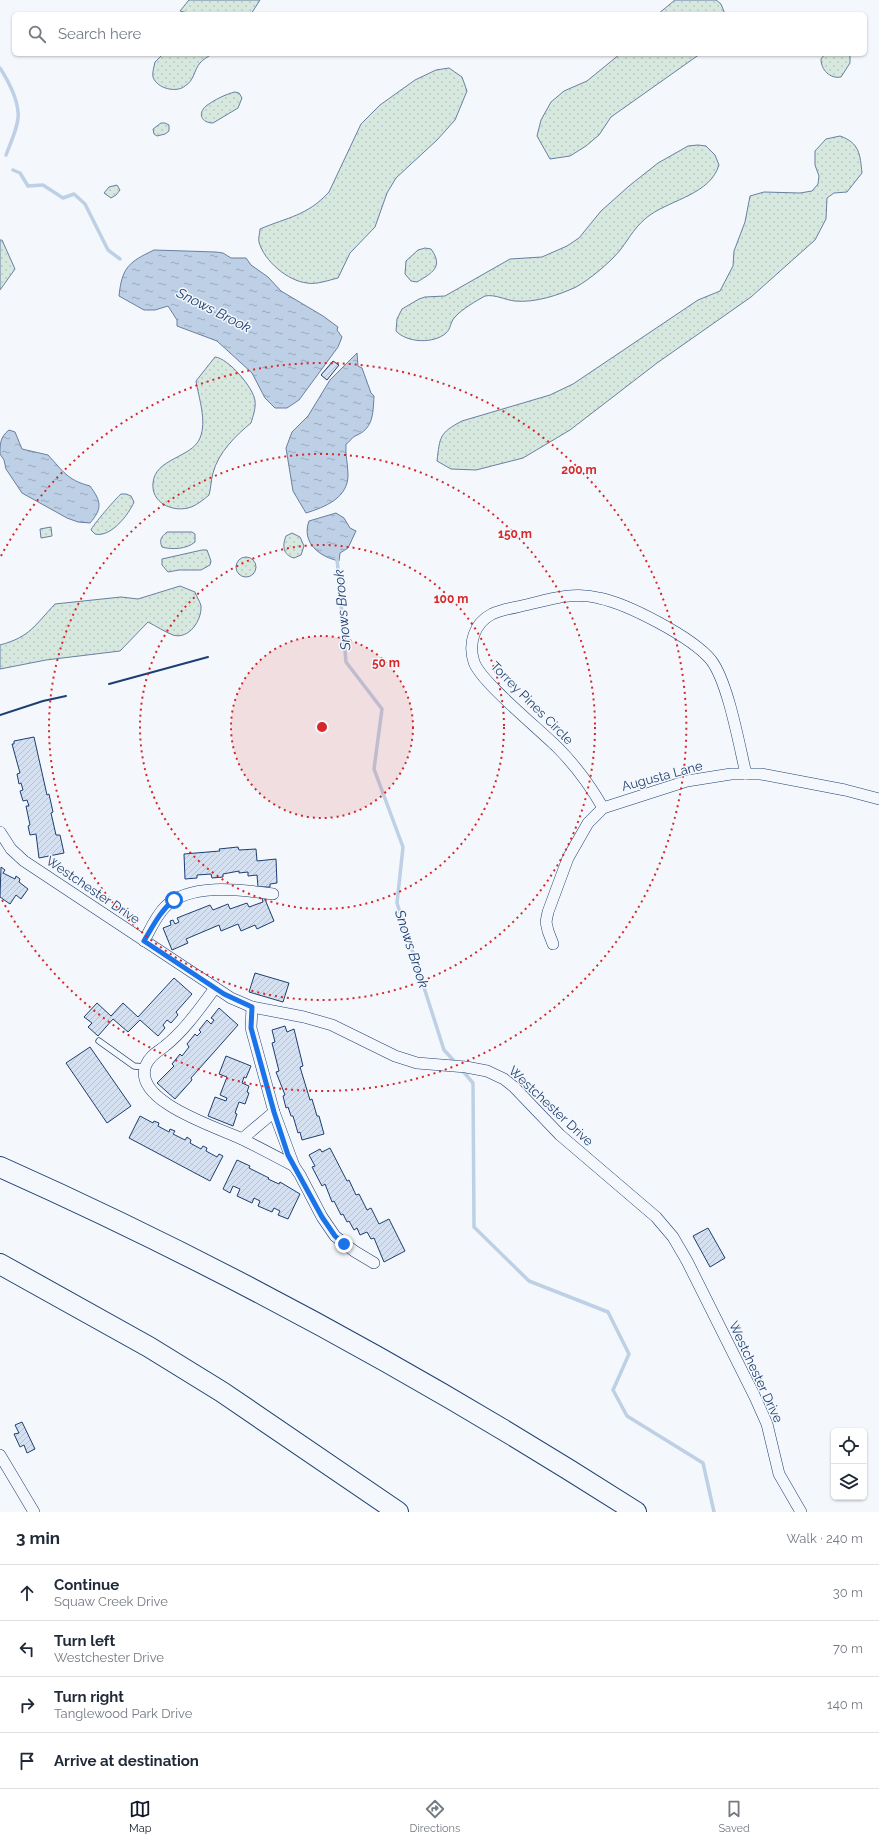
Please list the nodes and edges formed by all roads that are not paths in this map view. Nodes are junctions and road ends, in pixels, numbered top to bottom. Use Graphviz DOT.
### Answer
graph roads {
  1 [pos="746,774"];
  2 [pos="879,799"];
  3 [pos="603,808"];
  4 [pos="0,832"];
  5 [pos="273,894"];
  6 [pos="144,941"];
  7 [pos="553,944"];
  8 [pos="215,988"];
  9 [pos="252,1007"];
  10 [pos="99,1040"];
  11 [pos="145,1067"];
  12 [pos="274,1112"];
  13 [pos="242,1139"];
  14 [pos="294,1166"];
  15 [pos="0,1167"];
  16 [pos="374,1263"];
  17 [pos="0,1264"];
  18 [pos="0,1455"];
  19 [pos="34,1512"];
  20 [pos="398,1512"];
  21 [pos="636,1512"];
  22 [pos="801,1512"];
  1 -- 2 [label="street, Augusta Lane"];
  1 -- 3 [label="street, Augusta Lane"];
  1 -- 3 [label="street, Torrey Pines Circle"];
  3 -- 7 [label="street, Augusta Lane"];
  4 -- 6 [label="street, Westchester Drive"];
  5 -- 6 [label="street"];
  6 -- 8 [label="street, Westchester Drive"];
  8 -- 9 [label="street, Westchester Drive"];
  8 -- 11 [label="street"];
  9 -- 12 [label="street"];
  9 -- 22 [label="street, Westchester Drive"];
  10 -- 11 [label="lane"];
  11 -- 13 [label="street"];
  12 -- 13 [label="street"];
  12 -- 14 [label="street"];
  13 -- 14 [label="street"];
  14 -- 16 [label="street"];
  15 -- 21 [label="highway"];
  17 -- 20 [label="highway"];
  18 -- 19 [label="street"];
}
